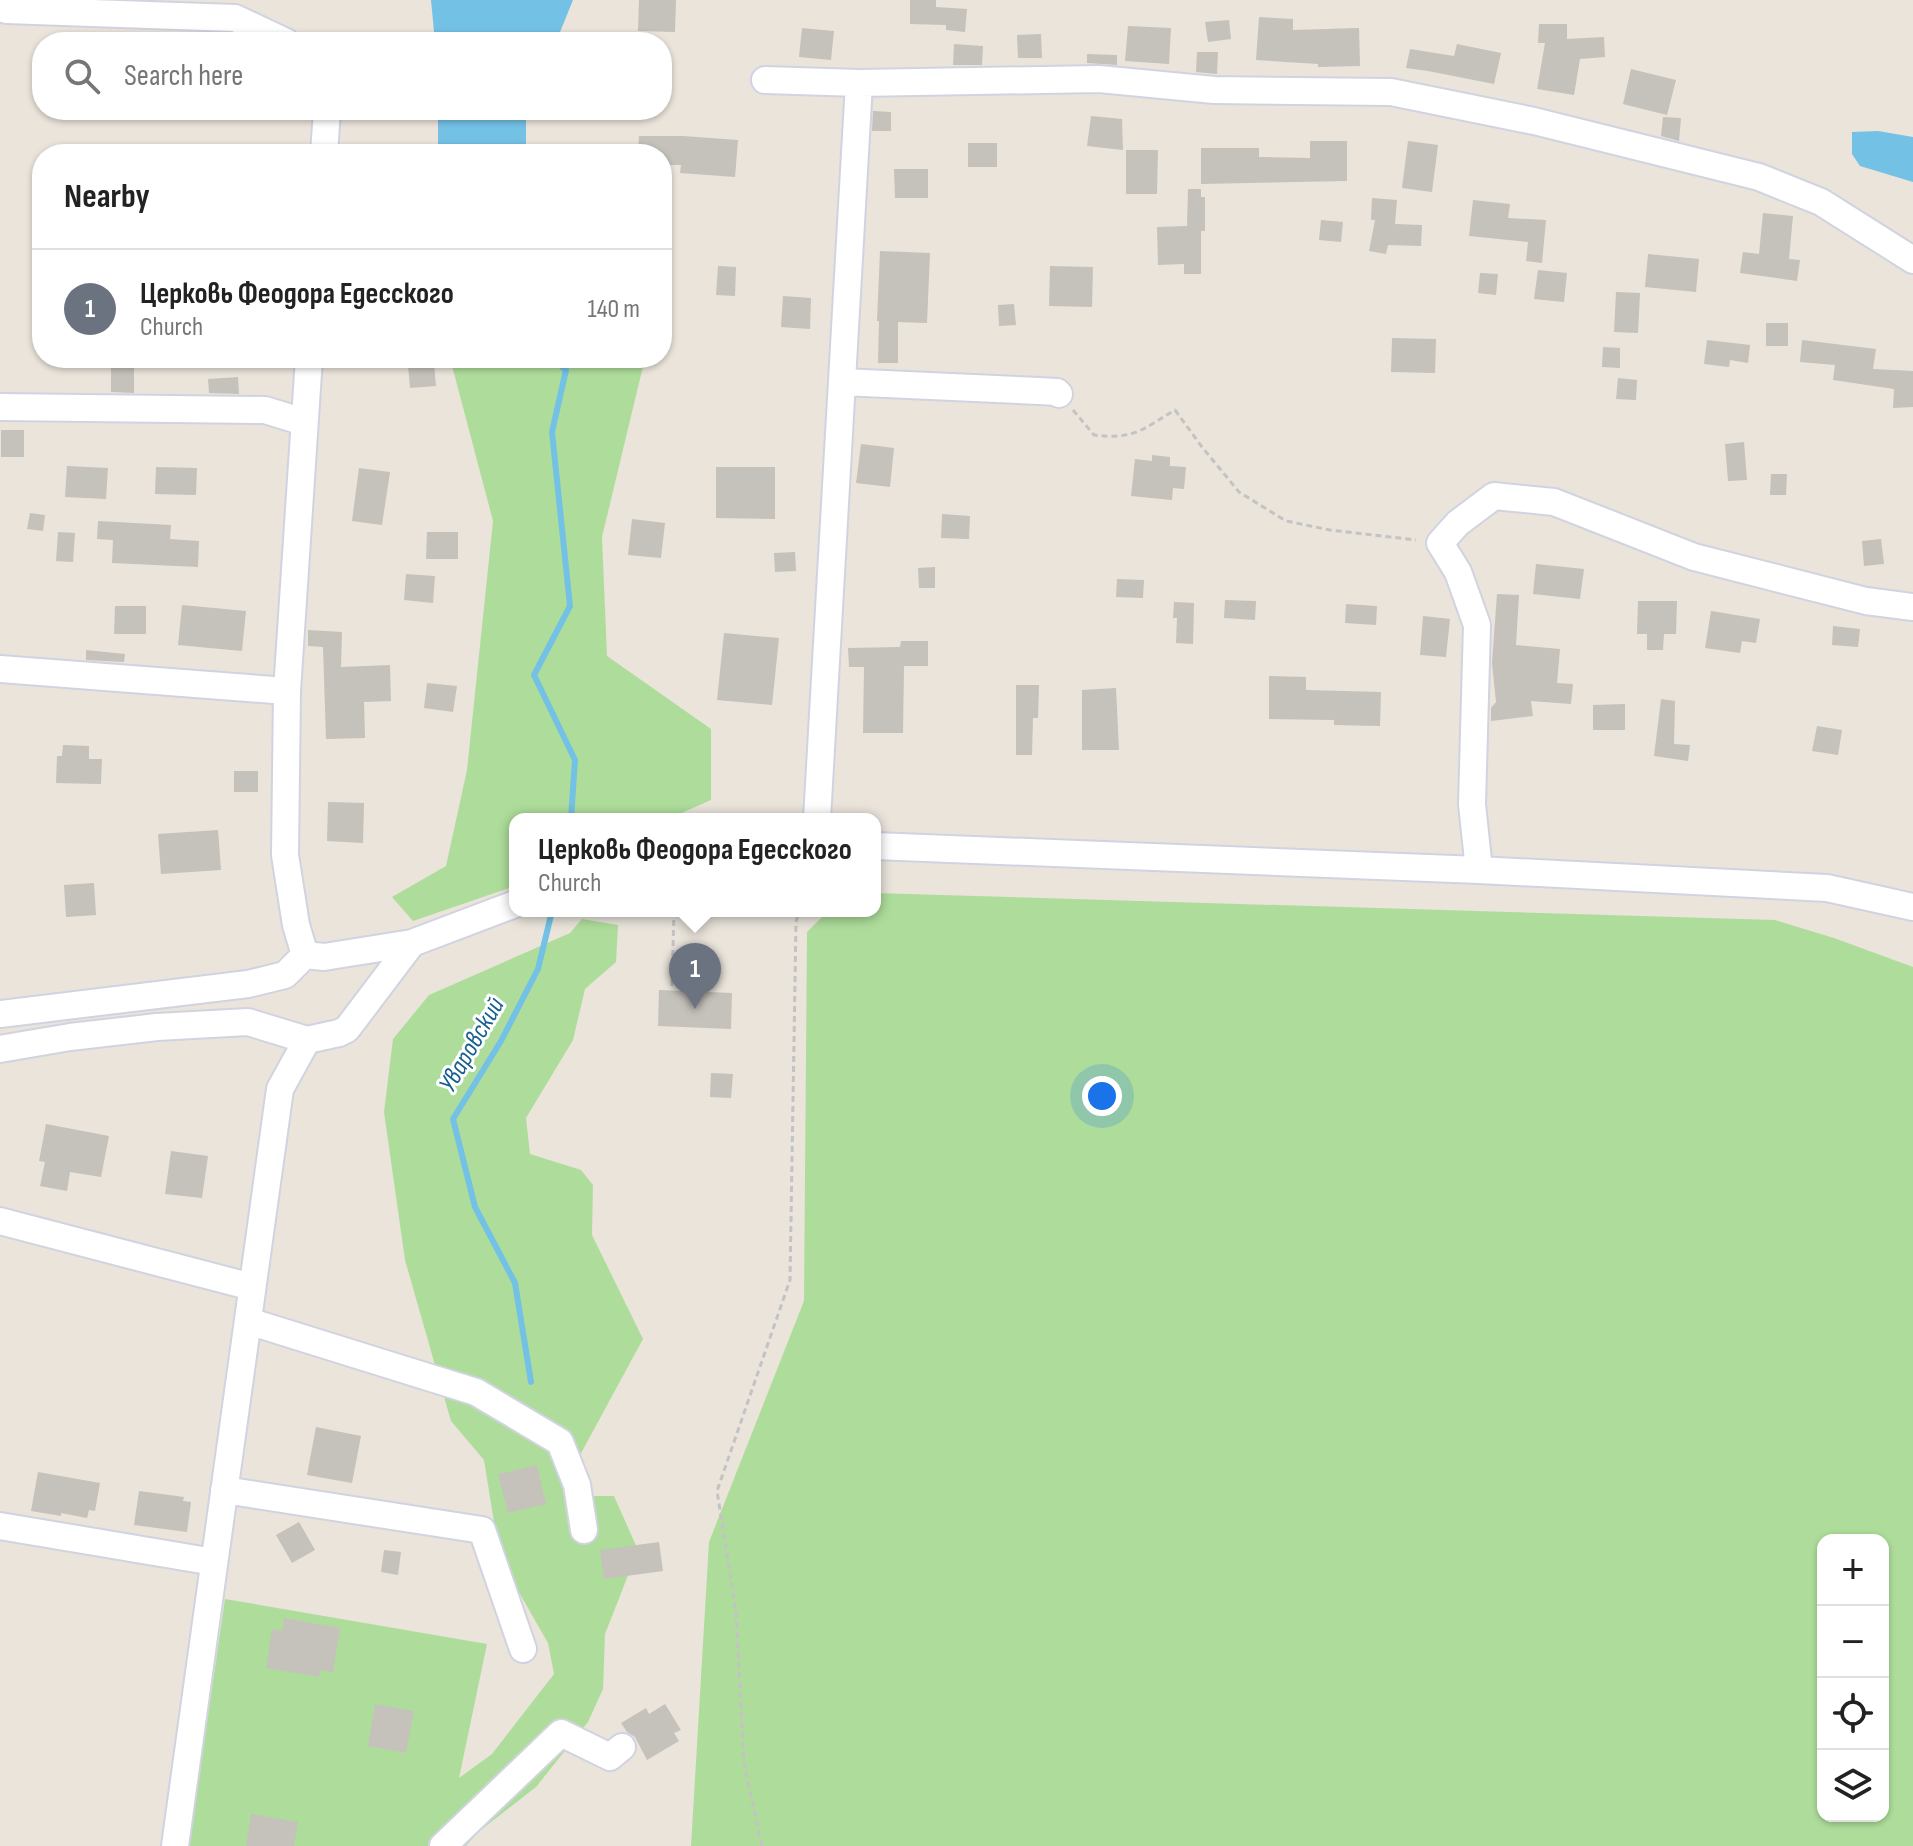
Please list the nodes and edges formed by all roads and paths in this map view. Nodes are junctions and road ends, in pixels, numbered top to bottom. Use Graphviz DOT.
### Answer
graph roads {
  1 [pos="6,10"];
  2 [pos="265,32"];
  3 [pos="765,80"];
  4 [pos="859,83"];
  5 [pos="326,120"];
  6 [pos="325,144"];
  7 [pos="1913,260"];
  8 [pos="308,368"];
  9 [pos="842,382"];
  10 [pos="1059,394"];
  11 [pos="0,407"];
  12 [pos="304,422"];
  13 [pos="1440,543"];
  14 [pos="1913,607"];
  15 [pos="0,669"];
  16 [pos="287,691"];
  17 [pos="817,813"];
  18 [pos="881,846"];
  19 [pos="1479,870"];
  20 [pos="509,906"];
  21 [pos="1913,907"];
  22 [pos="674,917"];
  23 [pos="797,917"];
  24 [pos="412,943"];
  25 [pos="305,955"];
  26 [pos="672,986"];
  27 [pos="0,1014"];
  28 [pos="307,1040"];
  29 [pos="0,1049"];
  30 [pos="0,1221"];
  31 [pos="252,1287"];
  32 [pos="248,1321"];
  33 [pos="224,1490"];
  34 [pos="0,1526"];
  35 [pos="584,1530"];
  36 [pos="214,1562"];
  37 [pos="523,1649"];
  38 [pos="622,1747"];
  39 [pos="175,1846"];
  40 [pos="443,1846"];
  41 [pos="762,1846"];
  1 -- 2 [label="street"];
  3 -- 4 [label="street"];
  4 -- 7 [label="street"];
  4 -- 9 [label="street"];
  5 -- 6 [label="street"];
  8 -- 12 [label="street"];
  9 -- 10 [label="street"];
  9 -- 17 [label="street"];
  10 -- 13 [label="path"];
  11 -- 12 [label="street"];
  12 -- 16 [label="street"];
  13 -- 14 [label="street"];
  13 -- 19 [label="street"];
  15 -- 16 [label="street"];
  16 -- 25 [label="street"];
  18 -- 19 [label="street"];
  19 -- 21 [label="street"];
  20 -- 24 [label="street"];
  22 -- 26 [label="path"];
  23 -- 41 [label="path"];
  24 -- 25 [label="street"];
  24 -- 28 [label="street"];
  25 -- 27 [label="street"];
  28 -- 29 [label="street"];
  28 -- 31 [label="street"];
  30 -- 31 [label="street"];
  31 -- 32 [label="street"];
  32 -- 33 [label="street"];
  32 -- 35 [label="street"];
  33 -- 36 [label="street"];
  33 -- 37 [label="street"];
  34 -- 36 [label="street"];
  36 -- 39 [label="street"];
  38 -- 40 [label="street"];
}
